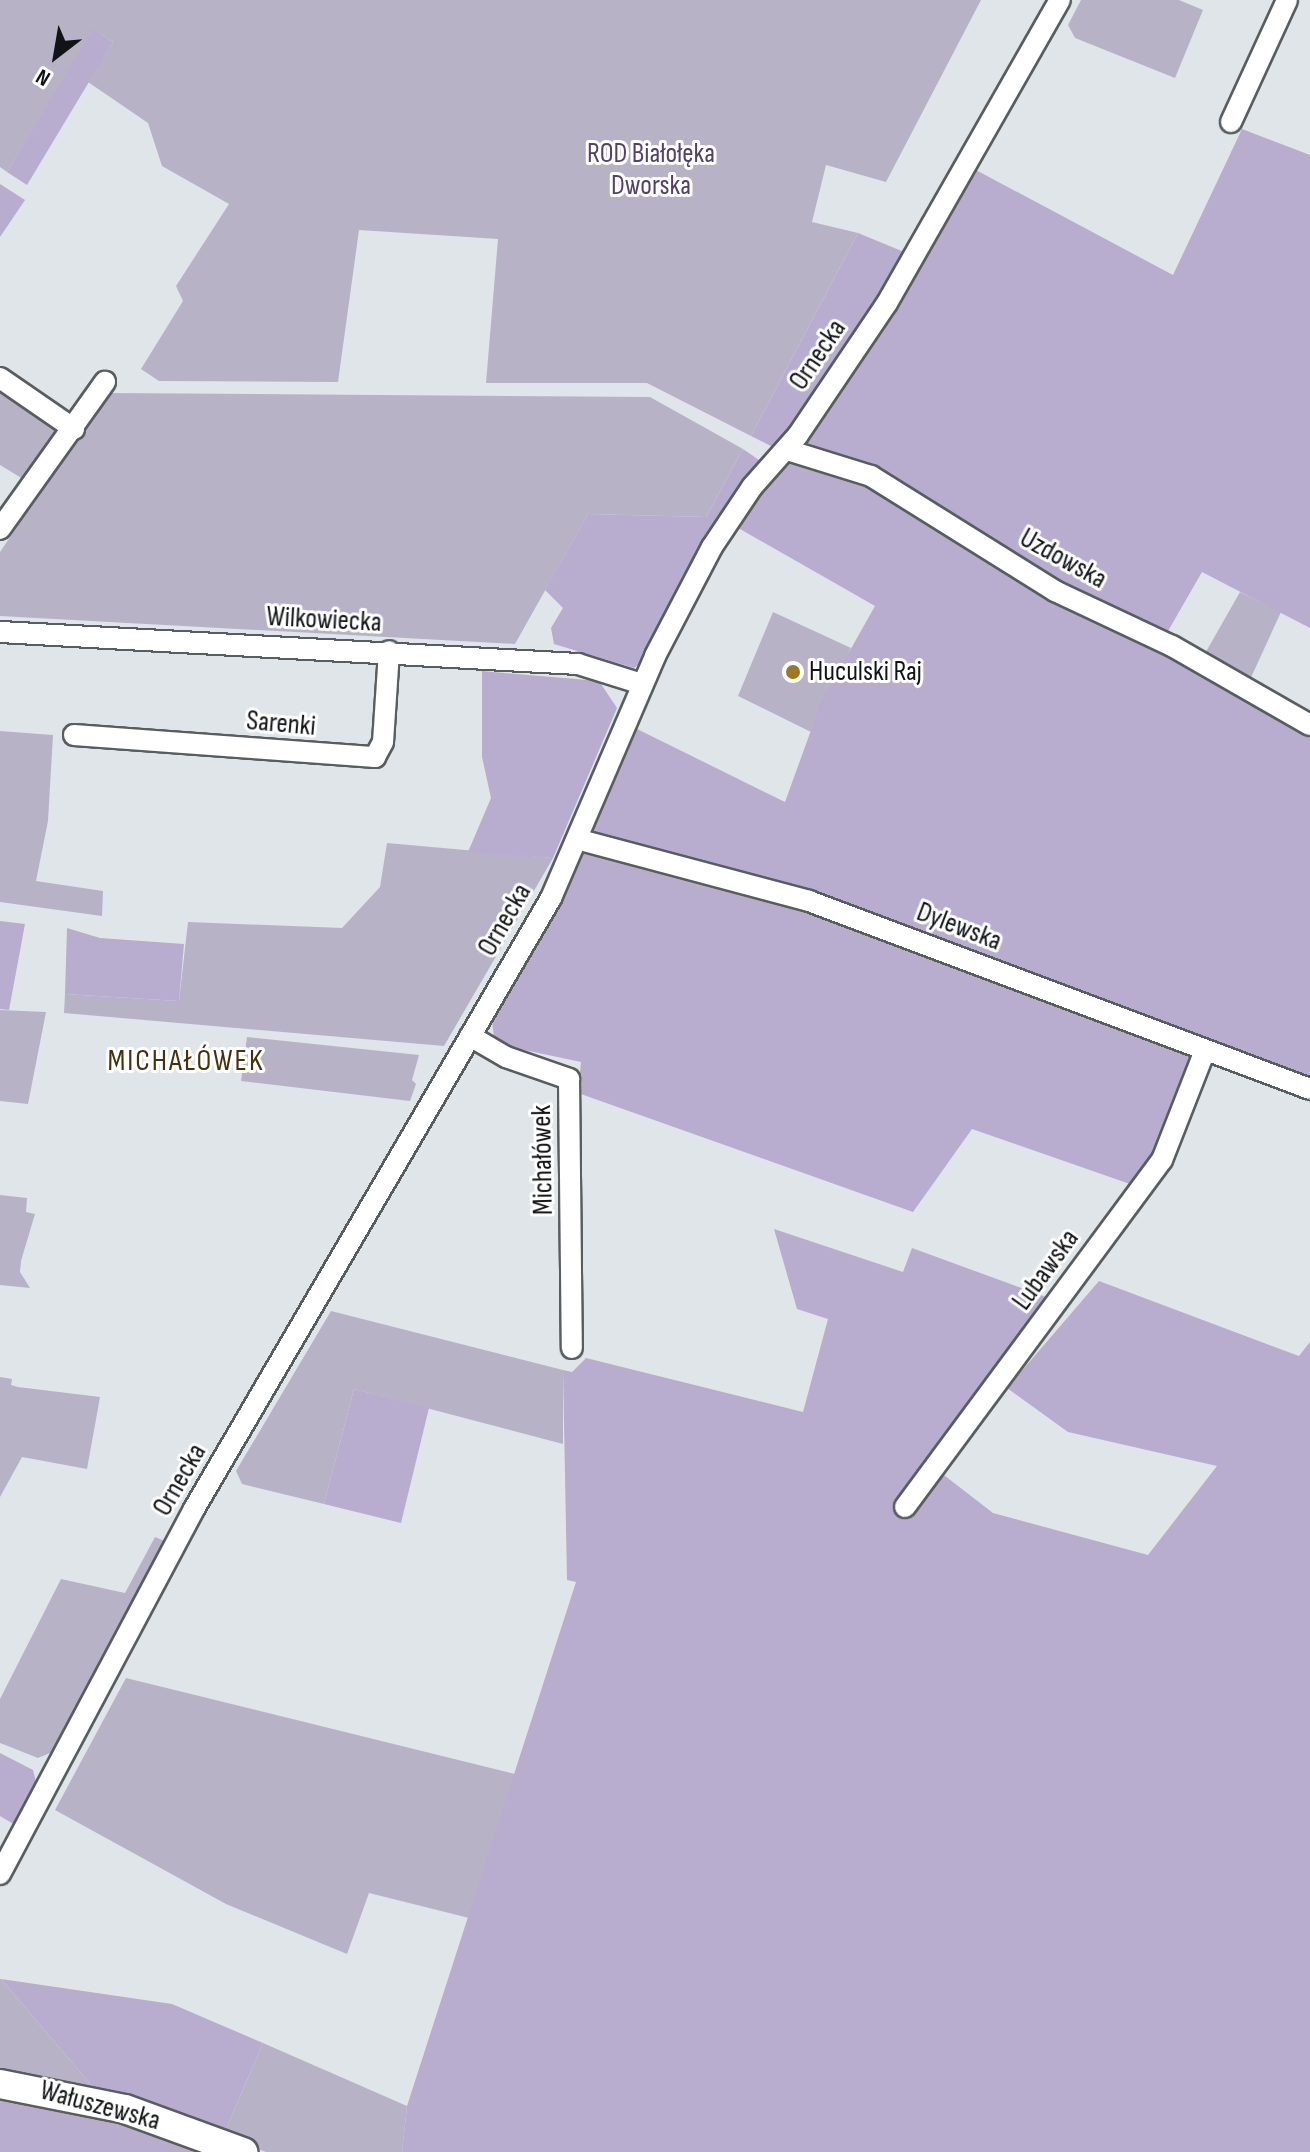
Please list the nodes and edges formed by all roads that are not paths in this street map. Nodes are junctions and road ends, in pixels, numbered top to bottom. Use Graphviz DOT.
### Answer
graph roads {
  1 [pos="1060,0"];
  2 [pos="1287,0"];
  3 [pos="1231,122"];
  4 [pos="0,378"];
  5 [pos="105,382"];
  6 [pos="74,429"];
  7 [pos="787,450"];
  8 [pos="0,529"];
  9 [pos="0,632"];
  10 [pos="389,651"];
  11 [pos="642,684"];
  12 [pos="1310,725"];
  13 [pos="74,735"];
  14 [pos="580,840"];
  15 [pos="470,1036"];
  16 [pos="1205,1050"];
  17 [pos="1310,1089"];
  18 [pos="572,1348"];
  19 [pos="905,1507"];
  20 [pos="0,1874"];
  21 [pos="0,2084"];
  22 [pos="243,2152"];
  1 -- 7 [label="street, Ornecka"];
  2 -- 3 [label="street"];
  4 -- 6 [label="street"];
  5 -- 6 [label="street"];
  6 -- 8 [label="street"];
  7 -- 11 [label="street, Ornecka"];
  7 -- 12 [label="street, Uzdowska"];
  9 -- 10 [label="street, Wilkowiecka"];
  10 -- 11 [label="street, Wilkowiecka"];
  10 -- 13 [label="street, Sarenki"];
  11 -- 14 [label="street, Ornecka"];
  14 -- 15 [label="street, Ornecka"];
  14 -- 16 [label="street, Dylewska"];
  15 -- 18 [label="street, Michałówek"];
  15 -- 20 [label="street, Ornecka"];
  16 -- 17 [label="street, Dylewska"];
  16 -- 19 [label="street, Lubawska"];
  21 -- 22 [label="street, Wałuszewska"];
}
